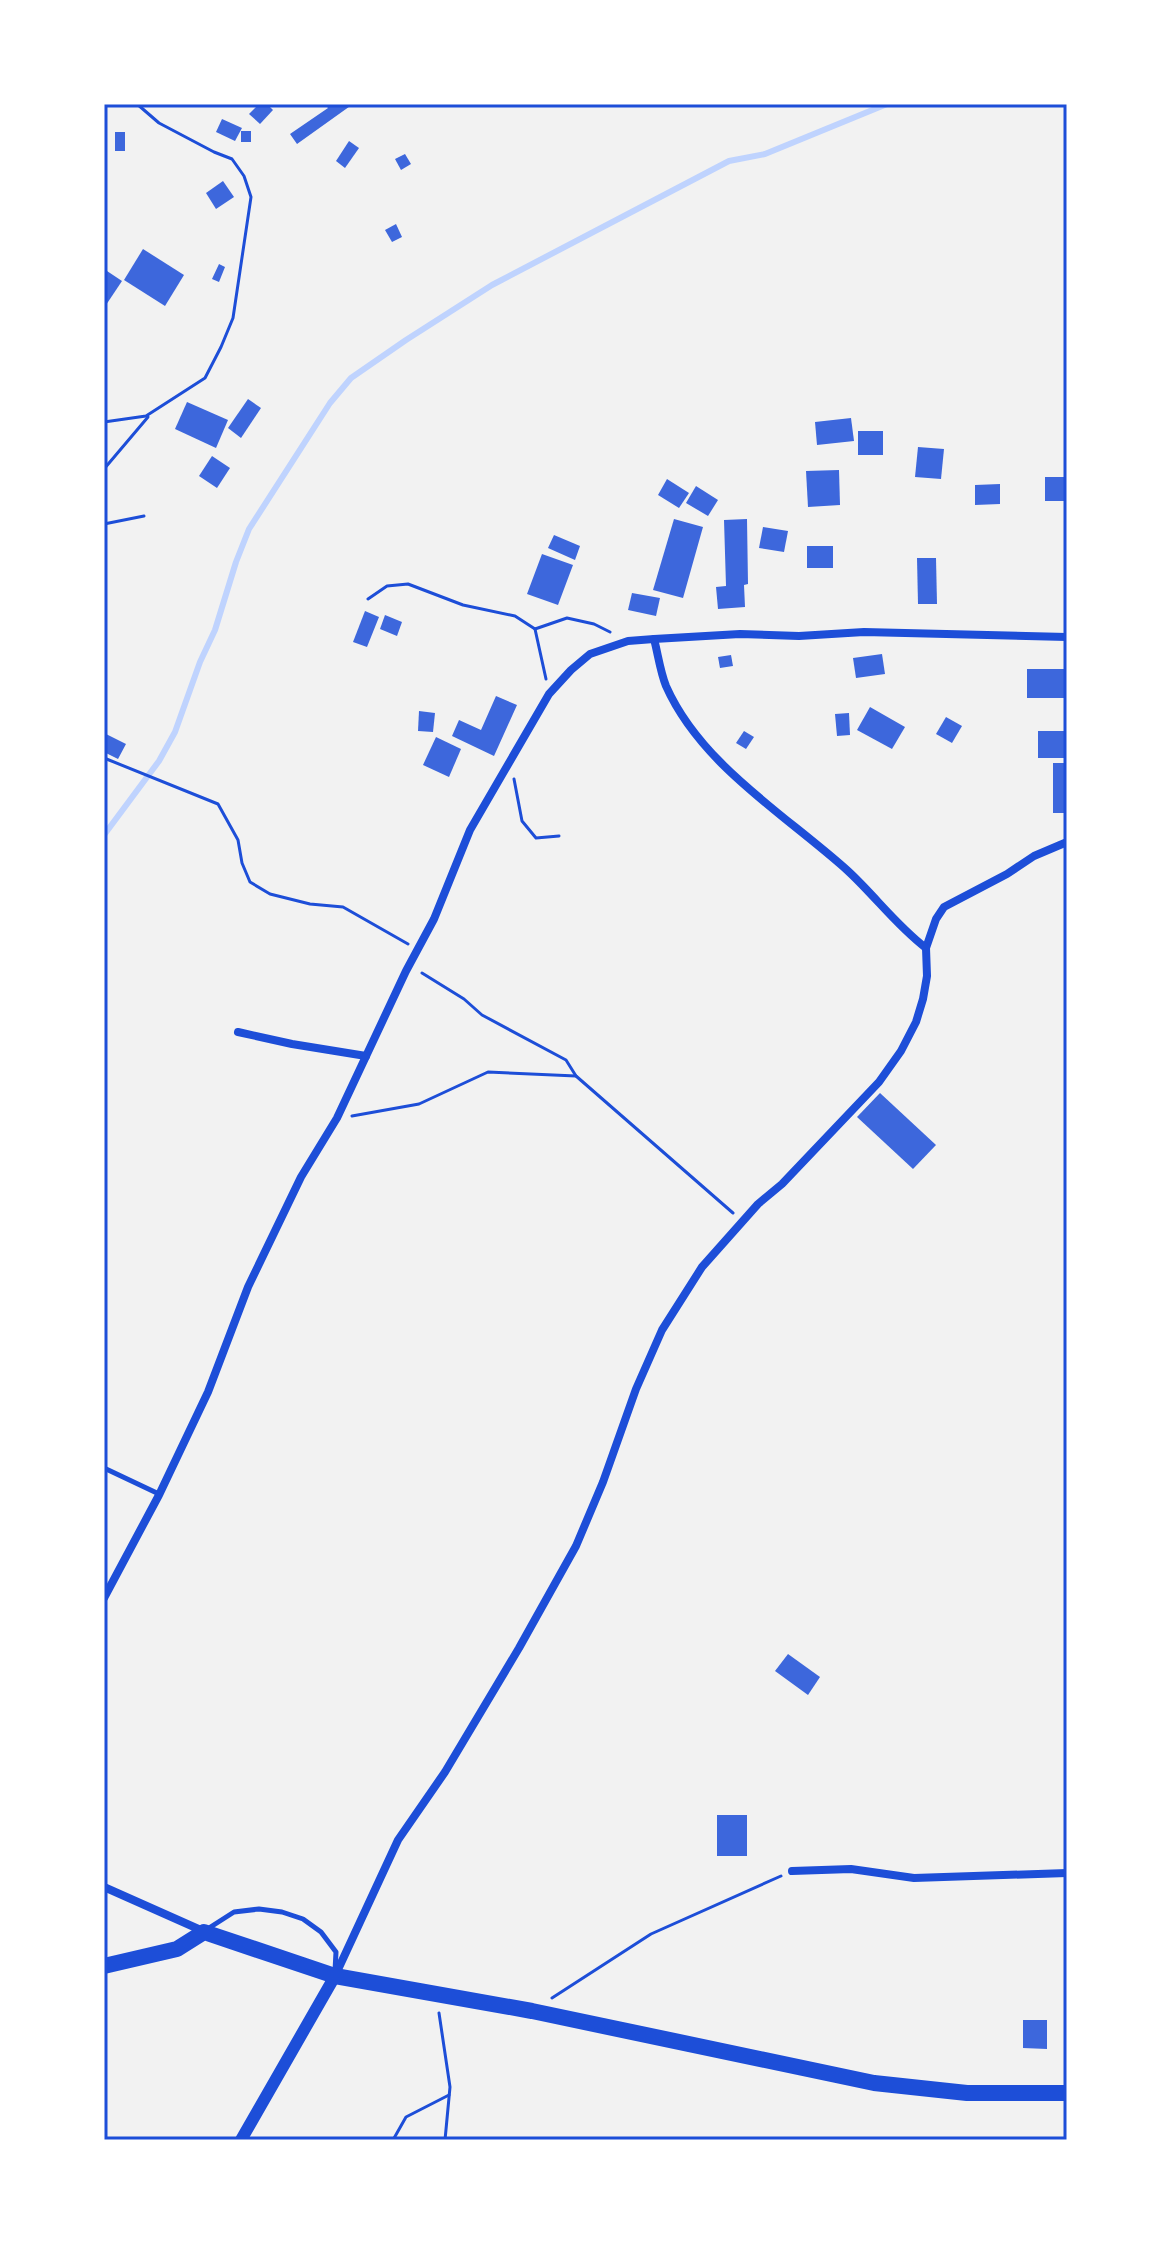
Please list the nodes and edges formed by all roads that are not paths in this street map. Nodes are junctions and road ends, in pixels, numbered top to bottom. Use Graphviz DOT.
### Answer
graph roads {
  1 [pos="1067,637"];
  2 [pos="654,639"];
  3 [pos="1067,842"];
  4 [pos="926,948"];
  5 [pos="238,1032"];
  6 [pos="366,1056"];
  7 [pos="104,1468"];
  8 [pos="159,1495"];
  9 [pos="104,1598"];
  10 [pos="792,1871"];
  11 [pos="1067,1873"];
  12 [pos="104,1887"];
  13 [pos="204,1932"];
  14 [pos="104,1966"];
  15 [pos="335,1976"];
  16 [pos="1067,2093"];
  17 [pos="241,2140"];
  1 -- 2 [label="street"];
  2 -- 4 [label="street"];
  2 -- 6 [label="street"];
  3 -- 4 [label="street"];
  4 -- 15 [label="street"];
  5 -- 6 [label="street"];
  6 -- 8 [label="street"];
  7 -- 8 [label="lane"];
  8 -- 9 [label="street"];
  10 -- 11 [label="street"];
  12 -- 13 [label="street"];
  13 -- 14 [label="main road"];
  13 -- 15 [label="main road"];
  13 -- 15 [label="lane"];
  15 -- 16 [label="main road"];
  15 -- 17 [label="street"];
}
